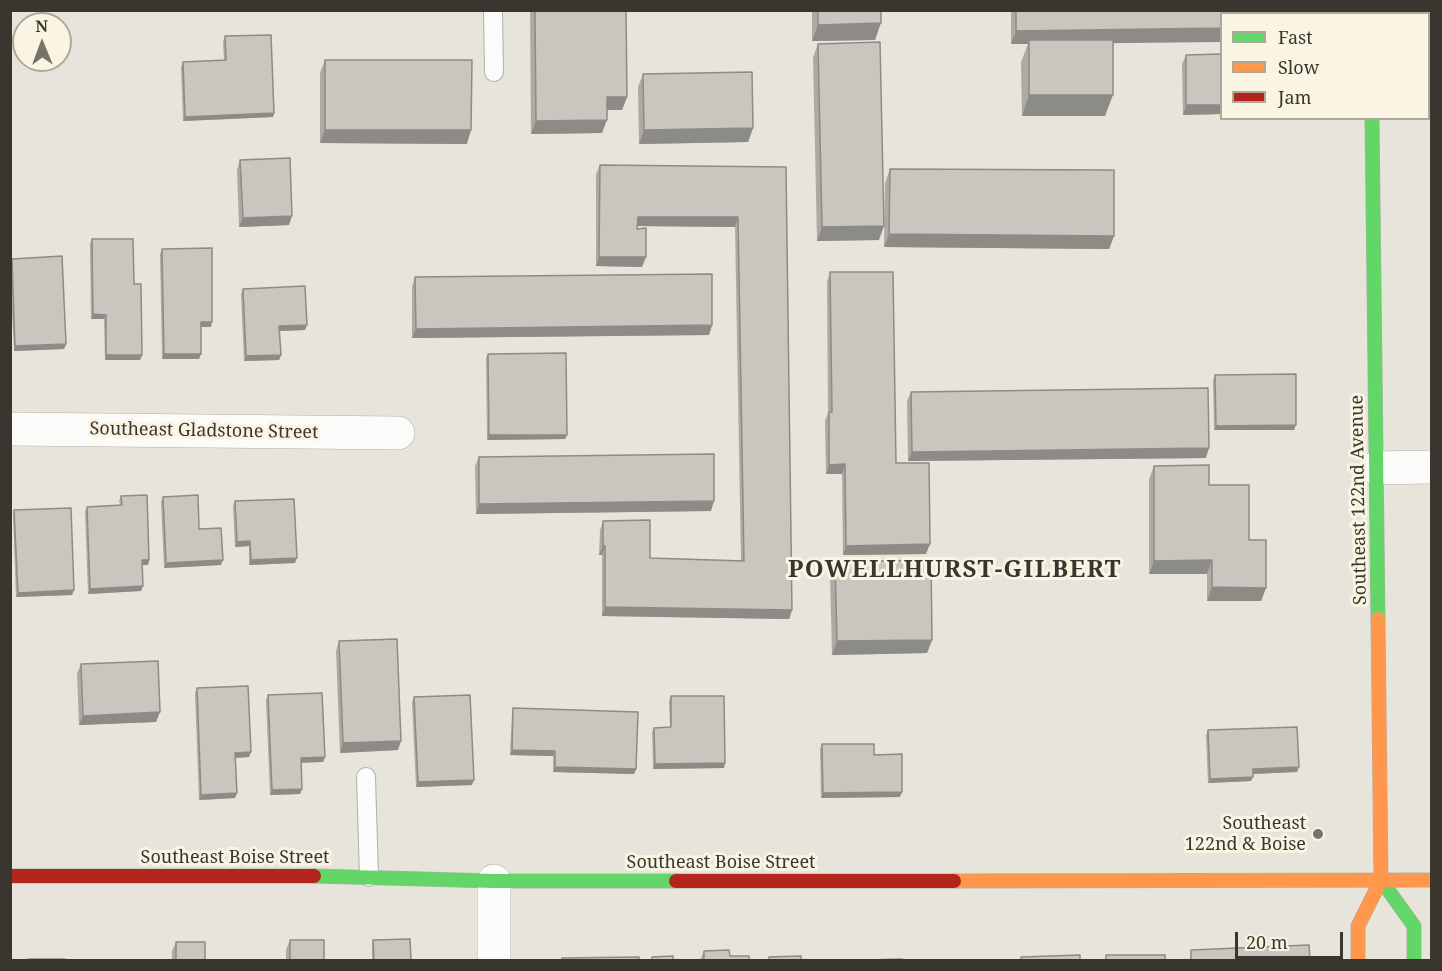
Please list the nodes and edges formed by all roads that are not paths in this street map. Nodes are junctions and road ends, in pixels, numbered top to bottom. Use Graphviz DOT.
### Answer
graph roads {
  1 [pos="493,10"];
  2 [pos="494,72"];
  3 [pos="1372,120"];
  4 [pos="10,429"];
  5 [pos="398,433"];
  6 [pos="1431,467"];
  7 [pos="1376,468"];
  8 [pos="366,777"];
  9 [pos="10,876"];
  10 [pos="369,877"];
  11 [pos="1381,880"];
  12 [pos="1431,880"];
  13 [pos="494,881"];
  14 [pos="494,960"];
  15 [pos="1358,960"];
  16 [pos="1414,960"];
  1 -- 2 [label="lane"];
  3 -- 7 [label="street, Southeast 122nd Avenue"];
  4 -- 5 [label="street, Southeast Gladstone Street"];
  6 -- 7 [label="street"];
  7 -- 11 [label="street, Southeast 122nd Avenue"];
  8 -- 10 [label="lane"];
  9 -- 10 [label="street, Southeast Boise Street"];
  10 -- 13 [label="street, Southeast Boise Street"];
  11 -- 12 [label="street, Southeast Boise Street"];
  11 -- 13 [label="street, Southeast Boise Street"];
  11 -- 15 [label="street, Southeast 122nd Avenue"];
  11 -- 16 [label="street"];
  13 -- 14 [label="street"];
}
